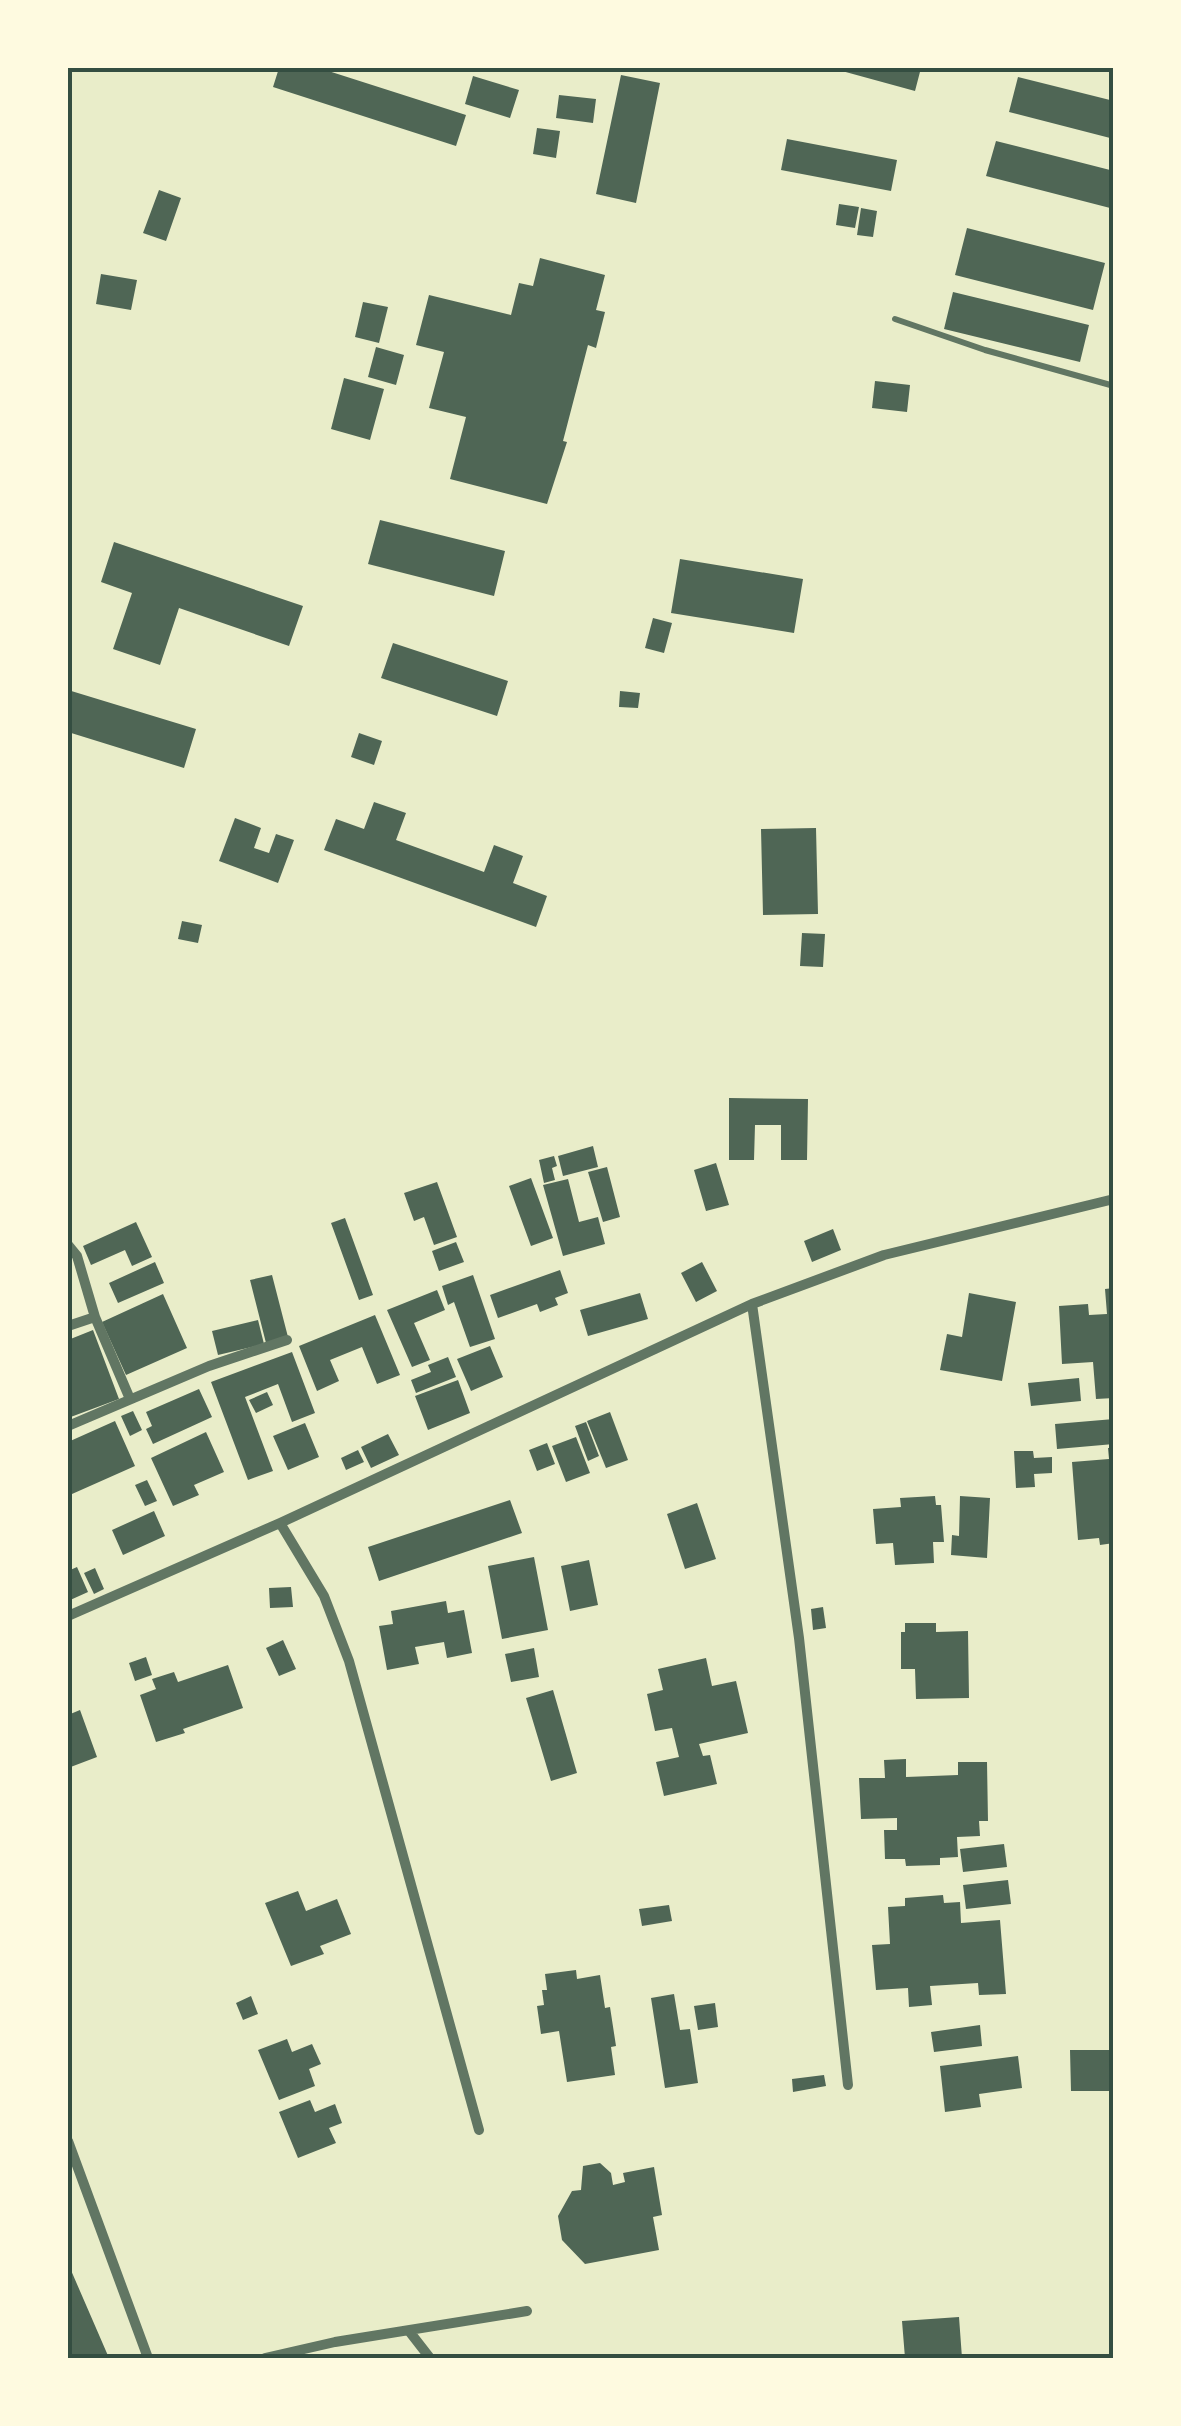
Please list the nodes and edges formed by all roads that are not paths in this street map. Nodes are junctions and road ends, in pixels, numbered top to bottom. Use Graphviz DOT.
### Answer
graph roads {
  1 [pos="895,319"];
  2 [pos="1114,386"];
  3 [pos="1114,1199"];
  4 [pos="68,1245"];
  5 [pos="752,1304"];
  6 [pos="94,1318"];
  7 [pos="68,1326"];
  8 [pos="287,1340"];
  9 [pos="130,1399"];
  10 [pos="68,1426"];
  11 [pos="280,1523"];
  12 [pos="68,1616"];
  13 [pos="848,2085"];
  14 [pos="480,2130"];
  15 [pos="68,2141"];
  16 [pos="527,2310"];
  17 [pos="410,2330"];
  18 [pos="148,2358"];
  19 [pos="264,2358"];
  20 [pos="430,2358"];
  1 -- 2 [label="lane"];
  3 -- 5 [label="street"];
  4 -- 6 [label="street"];
  5 -- 11 [label="street"];
  5 -- 13 [label="street"];
  6 -- 7 [label="street"];
  6 -- 9 [label="street"];
  8 -- 9 [label="street"];
  9 -- 10 [label="street"];
  11 -- 12 [label="street"];
  11 -- 14 [label="street"];
  15 -- 18 [label="street"];
  16 -- 17 [label="street"];
  17 -- 19 [label="street"];
  17 -- 20 [label="street"];
}
